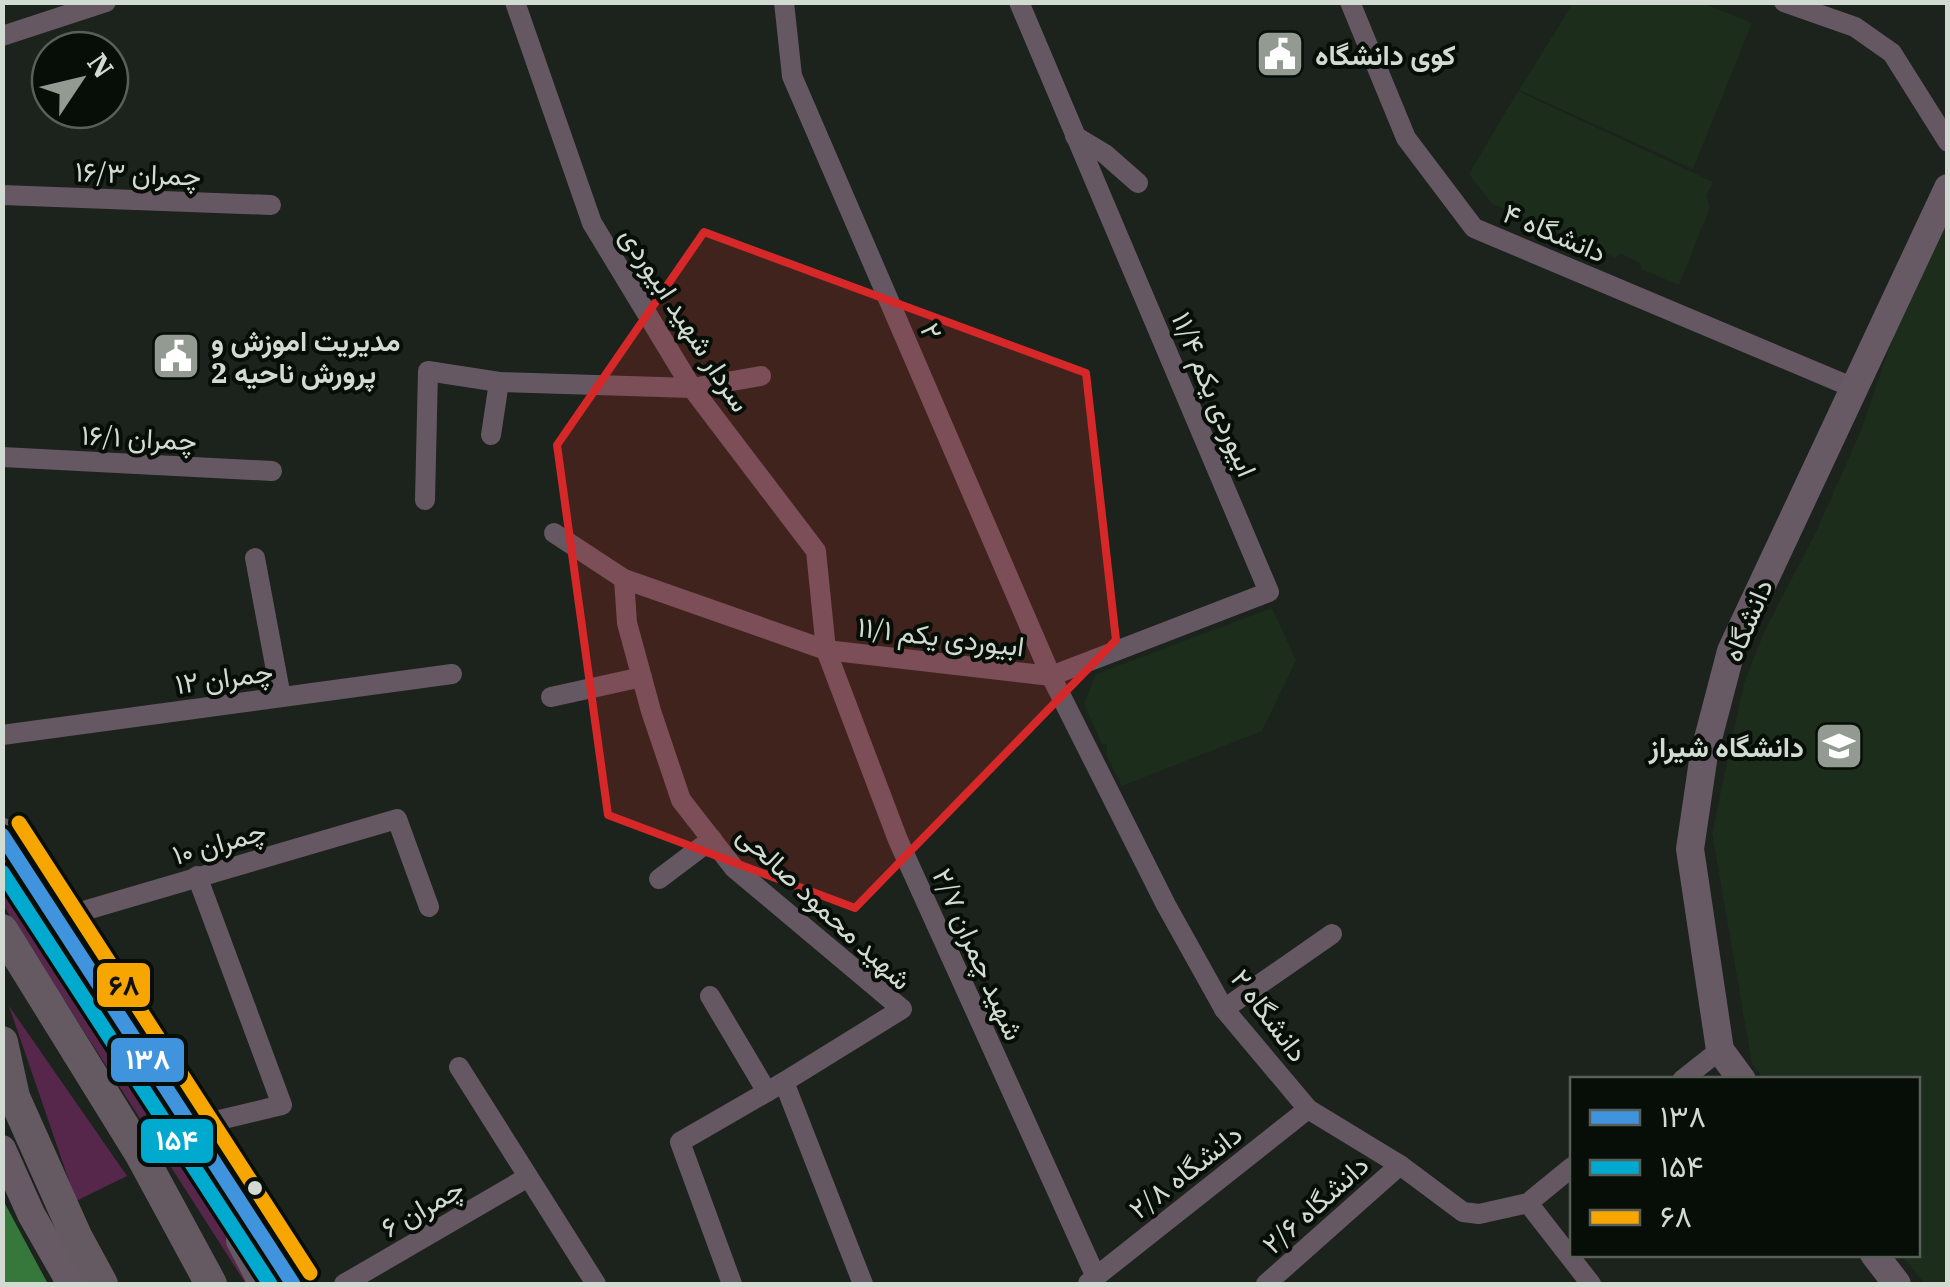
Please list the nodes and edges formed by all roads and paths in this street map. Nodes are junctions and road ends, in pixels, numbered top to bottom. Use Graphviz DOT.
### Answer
graph roads {
  1 [pos="106,2"];
  2 [pos="515,2"];
  3 [pos="784,2"];
  4 [pos="1018,2"];
  5 [pos="1350,2"];
  6 [pos="1784,2"];
  7 [pos="2,36"];
  8 [pos="1075,136"];
  9 [pos="1948,142"];
  10 [pos="1138,183"];
  11 [pos="1948,188"];
  12 [pos="2,196"];
  13 [pos="271,205"];
  14 [pos="760,376"];
  15 [pos="499,382"];
  16 [pos="692,388"];
  17 [pos="1854,388"];
  18 [pos="491,435"];
  19 [pos="2,457"];
  20 [pos="272,471"];
  21 [pos="426,500"];
  22 [pos="554,533"];
  23 [pos="255,558"];
  24 [pos="624,578"];
  25 [pos="826,650"];
  26 [pos="452,674"];
  27 [pos="1051,676"];
  28 [pos="642,678"];
  29 [pos="281,697"];
  30 [pos="551,697"];
  31 [pos="2,734"];
  32 [pos="2,834"];
  33 [pos="712,839"];
  34 [pos="197,876"];
  35 [pos="659,879"];
  36 [pos="429,907"];
  37 [pos="56,919"];
  38 [pos="2,930"];
  39 [pos="1332,934"];
  40 [pos="710,996"];
  41 [pos="1224,1008"];
  42 [pos="2,1042"];
  43 [pos="1720,1050"];
  44 [pos="459,1066"];
  45 [pos="1686,1077"];
  46 [pos="1740,1077"];
  47 [pos="775,1087"];
  48 [pos="1308,1109"];
  49 [pos="190,1127"];
  50 [pos="2,1149"];
  51 [pos="140,1154"];
  52 [pos="1400,1165"];
  53 [pos="1570,1169"];
  54 [pos="528,1177"];
  55 [pos="1528,1203"];
  56 [pos="1876,1257"];
  57 [pos="1091,1280"];
  58 [pos="71,1284"];
  59 [pos="102,1284"];
  60 [pos="211,1284"];
  61 [pos="236,1284"];
  62 [pos="265,1284"];
  63 [pos="293,1284"];
  64 [pos="344,1284"];
  65 [pos="596,1284"];
  66 [pos="732,1284"];
  67 [pos="862,1284"];
  68 [pos="1072,1284"];
  69 [pos="1266,1284"];
  70 [pos="1591,1284"];
  71 [pos="1897,1284"];
  1 -- 7 [label="street"];
  2 -- 16 [label="street, سردار شهید ابیوردی"];
  3 -- 27 [label="street, ۲"];
  4 -- 8 [label="street, ۱۱/۴ ابیوردی یکم"];
  5 -- 17 [label="street, ۴ دانشگاه"];
  6 -- 9 [label="street"];
  8 -- 10 [label="street"];
  8 -- 27 [label="street, ۱۱/۴ ابیوردی یکم"];
  11 -- 17 [label="street, دانشگاه"];
  12 -- 13 [label="street, ۱۶/۳ چمران"];
  14 -- 16 [label="street"];
  15 -- 16 [label="street"];
  15 -- 18 [label="street"];
  15 -- 21 [label="street"];
  16 -- 25 [label="street, سردار شهید ابیوردی"];
  17 -- 43 [label="street, دانشگاه"];
  19 -- 20 [label="street, ۱۶/۱ چمران"];
  22 -- 24 [label="street"];
  23 -- 29 [label="street"];
  24 -- 25 [label="street"];
  24 -- 28 [label="street, شهید محمود صالحی"];
  25 -- 27 [label="street, ۱۱/۱ ابیوردی یکم"];
  25 -- 57 [label="street, ۲/۷ شهید چمران"];
  26 -- 29 [label="street, ۱۲ چمران"];
  27 -- 41 [label="street, ۲ دانشگاه"];
  28 -- 30 [label="street"];
  28 -- 33 [label="street, شهید محمود صالحی"];
  29 -- 31 [label="street, ۱۲ چمران"];
  32 -- 37 [label="main road"];
  33 -- 35 [label="street"];
  33 -- 47 [label="street, شهید محمود صالحی"];
  34 -- 36 [label="street, ۱۰ چمران"];
  34 -- 37 [label="street, ۱۰ چمران"];
  34 -- 49 [label="street"];
  37 -- 49 [label="main road"];
  38 -- 51 [label="main road"];
  39 -- 41 [label="street"];
  40 -- 47 [label="street"];
  41 -- 48 [label="street, ۲ دانشگاه"];
  42 -- 59 [label="main road"];
  43 -- 45 [label="street"];
  43 -- 46 [label="street, دانشگاه"];
  44 -- 54 [label="street"];
  47 -- 66 [label="street, شهید محمود صالحی"];
  47 -- 67 [label="street"];
  48 -- 52 [label="street, ۲ دانشگاه"];
  48 -- 57 [label="street, ۲/۸ دانشگاه"];
  49 -- 62 [label="main road"];
  49 -- 63 [label="main road"];
  50 -- 58 [label="street"];
  51 -- 60 [label="main road"];
  51 -- 61 [label="main road"];
  52 -- 55 [label="street, ۲ دانشگاه"];
  52 -- 69 [label="street, ۲/۶ دانشگاه"];
  53 -- 55 [label="street, ۲ دانشگاه"];
  54 -- 64 [label="street, ۶ چمران"];
  54 -- 65 [label="street"];
  55 -- 70 [label="street"];
  56 -- 71 [label="street"];
  57 -- 68 [label="street"];
}
